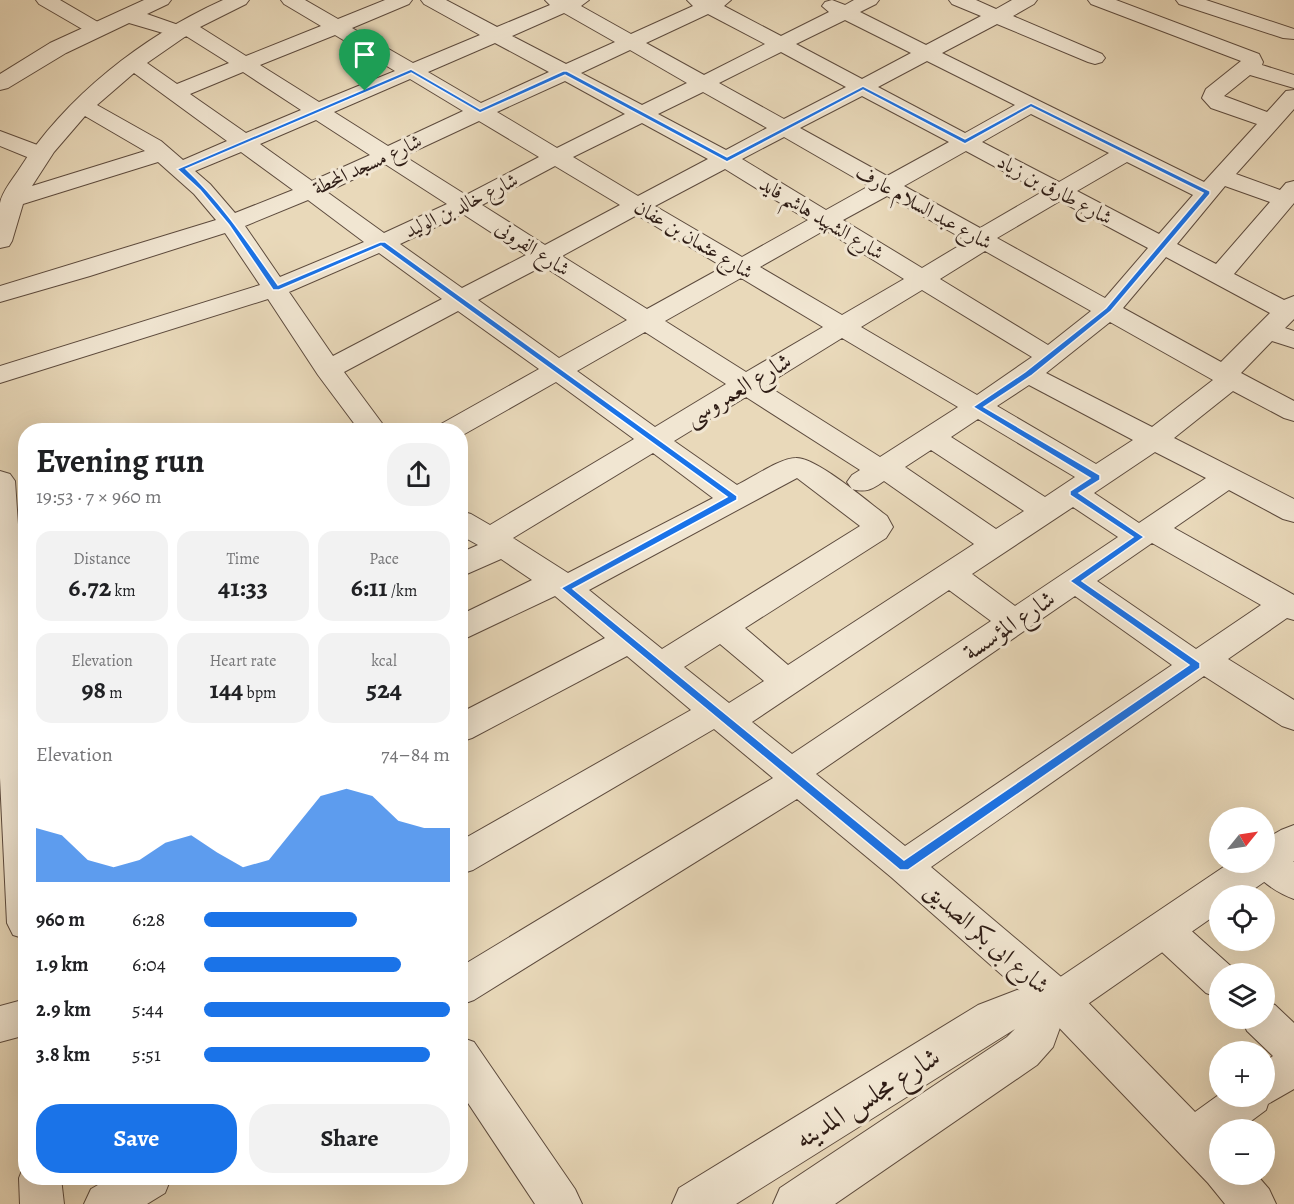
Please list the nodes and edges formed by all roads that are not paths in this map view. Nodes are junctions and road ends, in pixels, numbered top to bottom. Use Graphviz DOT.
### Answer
graph roads {
  1 [pos="46,0"];
  2 [pos="161,0"];
  3 [pos="239,0"];
  4 [pos="291,0"];
  5 [pos="402,0"];
  6 [pos="431,0"];
  7 [pos="820,0"];
  8 [pos="870,0"];
  9 [pos="959,0"];
  10 [pos="1027,0"];
  11 [pos="1098,0"];
  12 [pos="567,2"];
  13 [pos="709,2"];
  14 [pos="1197,2"];
  15 [pos="845,12"];
  16 [pos="126,15"];
  17 [pos="995,17"];
  18 [pos="337,26"];
  19 [pos="1169,27"];
  20 [pos="96,29"];
  21 [pos="183,29"];
  22 [pos="1290,34"];
  23 [pos="496,35"];
  24 [pos="630,42"];
  25 [pos="780,44"];
  26 [pos="928,53"];
  27 [pos="1095,58"];
  28 [pos="135,64"];
  29 [pos="246,64"];
  30 [pos="1248,67"];
  31 [pos="411,71"];
  32 [pos="565,72"];
  33 [pos="1294,82"];
  34 [pos="0,83"];
  35 [pos="703,83"];
  36 [pos="863,88"];
  37 [pos="174,93"];
  38 [pos="1294,96"];
  39 [pos="1031,105"];
  40 [pos="83,106"];
  41 [pos="318,110"];
  42 [pos="480,111"];
  43 [pos="642,114"];
  44 [pos="1270,121"];
  45 [pos="786,129"];
  46 [pos="0,138"];
  47 [pos="965,141"];
  48 [pos="242,142"];
  49 [pos="1126,152"];
  50 [pos="40,154"];
  51 [pos="387,155"];
  52 [pos="556,157"];
  53 [pos="727,160"];
  54 [pos="172,161"];
  55 [pos="1214,185"];
  56 [pos="886,186"];
  57 [pos="310,191"];
  58 [pos="1059,192"];
  59 [pos="1289,193"];
  60 [pos="13,199"];
  61 [pos="466,204"];
  62 [pos="639,206"];
  63 [pos="826,220"];
  64 [pos="231,223"];
  65 [pos="982,240"];
  66 [pos="0,241"];
  67 [pos="382,243"];
  68 [pos="1162,246"];
  69 [pos="545,255"];
  70 [pos="742,267"];
  71 [pos="1219,276"];
  72 [pos="922,279"];
  73 [pos="276,288"];
  74 [pos="0,294"];
  75 [pos="460,300"];
  76 [pos="1290,308"];
  77 [pos="1108,310"];
  78 [pos="646,321"];
  79 [pos="842,327"];
  80 [pos="1268,330"];
  81 [pos="1294,340"];
  82 [pos="1050,357"];
  83 [pos="328,369"];
  84 [pos="558,370"];
  85 [pos="1028,374"];
  86 [pos="0,375"];
  87 [pos="1228,377"];
  88 [pos="746,384"];
  89 [pos="978,407"];
  90 [pos="1294,412"];
  91 [pos="368,423"];
  92 [pos="463,423"];
  93 [pos="930,437"];
  94 [pos="1154,439"];
  95 [pos="654,440"];
  96 [pos="882,468"];
  97 [pos="1227,478"];
  98 [pos="0,482"];
  99 [pos="1085,485"];
  100 [pos="840,496"];
  101 [pos="734,498"];
  102 [pos="1046,511"];
  103 [pos="1294,513"];
  104 [pos="468,526"];
  105 [pos="1145,533"];
  106 [pos="497,542"];
  107 [pos="996,544"];
  108 [pos="468,561"];
  109 [pos="950,574"];
  110 [pos="1075,581"];
  111 [pos="562,585"];
  112 [pos="1290,607"];
  113 [pos="17,621"];
  114 [pos="1014,622"];
  115 [pos="468,626"];
  116 [pos="722,627"];
  117 [pos="629,640"];
  118 [pos="5,662"];
  119 [pos="1200,663"];
  120 [pos="660,666"];
  121 [pos="787,682"];
  122 [pos="722,717"];
  123 [pos="1294,717"];
  124 [pos="468,725"];
  125 [pos="7,727"];
  126 [pos="18,762"];
  127 [pos="795,776"];
  128 [pos="1294,841"];
  129 [pos="1275,854"];
  130 [pos="468,855"];
  131 [pos="904,866"];
  132 [pos="1275,869"];
  133 [pos="1246,873"];
  134 [pos="1294,883"];
  135 [pos="1163,929"];
  136 [pos="1209,971"];
  137 [pos="468,983"];
  138 [pos="1052,1006"];
  139 [pos="18,1019"];
  140 [pos="0,1024"];
  141 [pos="1272,1029"];
  142 [pos="1294,1049"];
  143 [pos="1294,1065"];
  144 [pos="468,1067"];
  145 [pos="1275,1078"];
  146 [pos="1242,1107"];
  147 [pos="1206,1153"];
  148 [pos="41,1185"];
  149 [pos="138,1185"];
  150 [pos="1236,1185"];
  151 [pos="42,1204"];
  152 [pos="106,1204"];
  153 [pos="560,1204"];
  154 [pos="695,1204"];
  155 [pos="795,1204"];
  156 [pos="1254,1204"];
  1 -- 20 [label="street"];
  2 -- 16 [label="street"];
  3 -- 21 [label="street"];
  4 -- 18 [label="street, شارع عثمان بن عفان"];
  5 -- 18 [label="street"];
  6 -- 23 [label="street, شارع الشهيد هاشم فايد"];
  7 -- 15 [label="street"];
  8 -- 15 [label="street, شارع خالد بن الوليد"];
  9 -- 17 [label="street"];
  10 -- 17 [label="street"];
  11 -- 19 [label="street"];
  12 -- 23 [label="street"];
  12 -- 24 [label="street, شارع عبد السلام عارف"];
  13 -- 24 [label="street, شارع مسجد المحطة"];
  13 -- 25 [label="street, شارع طارق بن زياد"];
  14 -- 19 [label="street"];
  14 -- 22 [label="street"];
  15 -- 25 [label="street, شارع خالد بن الوليد"];
  15 -- 26 [label="street"];
  16 -- 20 [label="street"];
  16 -- 21 [label="street"];
  17 -- 26 [label="street"];
  17 -- 27 [label="street"];
  18 -- 29 [label="street"];
  18 -- 31 [label="street, شارع عثمان بن عفان"];
  19 -- 30 [label="street"];
  20 -- 34 [label="street"];
  21 -- 28 [label="street"];
  21 -- 29 [label="street, شارع الفرونى"];
  23 -- 31 [label="street"];
  23 -- 32 [label="street, شارع الشهيد هاشم فايد"];
  24 -- 32 [label="street, شارع مسجد المحطة"];
  24 -- 35 [label="street, شارع عبد السلام عارف"];
  25 -- 35 [label="street, شارع خالد بن الوليد"];
  25 -- 36 [label="street, شارع طارق بن زياد"];
  26 -- 36 [label="street"];
  26 -- 39 [label="street"];
  28 -- 37 [label="street"];
  28 -- 40 [label="street"];
  29 -- 37 [label="street"];
  29 -- 41 [label="street, شارع الفرونى"];
  30 -- 33 [label="street"];
  30 -- 44 [label="street"];
  31 -- 41 [label="street"];
  31 -- 42 [label="street, شارع عثمان بن عفان"];
  32 -- 42 [label="street, شارع مسجد المحطة"];
  32 -- 43 [label="street, شارع الشهيد هاشم فايد"];
  35 -- 43 [label="street, شارع خالد بن الوليد"];
  35 -- 45 [label="street, شارع عبد السلام عارف"];
  36 -- 45 [label="street"];
  36 -- 47 [label="street, شارع طارق بن زياد"];
  37 -- 48 [label="street"];
  38 -- 44 [label="street"];
  39 -- 47 [label="street"];
  39 -- 49 [label="street"];
  40 -- 50 [label="street"];
  40 -- 54 [label="street"];
  41 -- 48 [label="street"];
  41 -- 51 [label="street, شارع الفرونى"];
  42 -- 51 [label="street, شارع مسجد المحطة"];
  42 -- 52 [label="street, شارع عثمان بن عفان"];
  43 -- 52 [label="street, شارع خالد بن الوليد"];
  43 -- 53 [label="street, شارع الشهيد هاشم فايد"];
  44 -- 55 [label="street"];
  45 -- 53 [label="street"];
  45 -- 56 [label="street, شارع عبد السلام عارف"];
  46 -- 50 [label="street"];
  47 -- 56 [label="street"];
  47 -- 58 [label="street, شارع طارق بن زياد"];
  48 -- 54 [label="street"];
  48 -- 57 [label="street"];
  49 -- 55 [label="street"];
  49 -- 58 [label="street, شارع العمروسى"];
  50 -- 60 [label="street"];
  51 -- 57 [label="street, شارع مسجد المحطة"];
  51 -- 61 [label="street, شارع الفرونى"];
  52 -- 61 [label="street, شارع خالد بن الوليد"];
  52 -- 62 [label="street, شارع عثمان بن عفان"];
  53 -- 62 [label="street"];
  53 -- 63 [label="street, شارع الشهيد هاشم فايد"];
  54 -- 60 [label="street"];
  54 -- 64 [label="street"];
  55 -- 59 [label="street"];
  55 -- 68 [label="street"];
  56 -- 63 [label="street"];
  56 -- 65 [label="street, شارع عبد السلام عارف"];
  57 -- 64 [label="street, شارع مسجد المحطة"];
  57 -- 67 [label="street"];
  58 -- 65 [label="street, شارع العمروسى"];
  58 -- 68 [label="street, شارع طارق بن زياد"];
  59 -- 71 [label="street"];
  60 -- 66 [label="street"];
  61 -- 67 [label="street, شارع خالد بن الوليد"];
  61 -- 69 [label="street, شارع الفرونى"];
  62 -- 69 [label="street"];
  62 -- 70 [label="street, شارع عثمان بن عفان"];
  63 -- 70 [label="street"];
  63 -- 72 [label="street, شارع الشهيد هاشم فايد"];
  64 -- 73 [label="street"];
  64 -- 74 [label="street, شارع مسجد المحطة"];
  65 -- 72 [label="street, شارع العمروسى"];
  65 -- 77 [label="street, شارع عبد السلام عارف"];
  67 -- 73 [label="street, شارع خالد بن الوليد"];
  67 -- 75 [label="street"];
  68 -- 71 [label="street, شارع طارق بن زياد"];
  68 -- 77 [label="street"];
  69 -- 75 [label="street"];
  69 -- 78 [label="street, شارع الفرونى"];
  70 -- 78 [label="street"];
  70 -- 79 [label="street, شارع عثمان بن عفان"];
  71 -- 76 [label="street, شارع طارق بن زياد"];
  72 -- 79 [label="street, شارع العمروسى"];
  72 -- 82 [label="street, شارع الشهيد هاشم فايد"];
  73 -- 83 [label="street"];
  73 -- 86 [label="street, شارع خالد بن الوليد"];
  75 -- 83 [label="street"];
  75 -- 84 [label="street"];
  76 -- 80 [label="street"];
  77 -- 82 [label="street"];
  77 -- 87 [label="street, شارع عبد السلام عارف"];
  78 -- 84 [label="street"];
  78 -- 88 [label="street, شارع الفرونى"];
  79 -- 88 [label="street, شارع العمروسى"];
  79 -- 89 [label="street, شارع عثمان بن عفان"];
  80 -- 81 [label="street"];
  80 -- 87 [label="street"];
  82 -- 85 [label="street"];
  83 -- 91 [label="street"];
  84 -- 92 [label="street"];
  84 -- 95 [label="street"];
  85 -- 89 [label="street"];
  85 -- 94 [label="street"];
  87 -- 90 [label="street, شارع عبد السلام عارف"];
  87 -- 94 [label="street"];
  88 -- 95 [label="street, شارع العمروسى"];
  88 -- 96 [label="street, شارع الفرونى"];
  89 -- 93 [label="street"];
  89 -- 99 [label="street, شارع عثمان بن عفان"];
  93 -- 96 [label="street"];
  93 -- 102 [label="street"];
  94 -- 97 [label="street"];
  94 -- 99 [label="street"];
  95 -- 101 [label="street"];
  95 -- 106 [label="street, شارع العمروسى"];
  96 -- 100 [label="street"];
  96 -- 107 [label="street, شارع الفرونى"];
  97 -- 103 [label="street"];
  97 -- 105 [label="street, شارع المؤسسة"];
  98 -- 113 [label="street"];
  99 -- 102 [label="street"];
  99 -- 105 [label="street, شارع عثمان بن عفان"];
  100 -- 101 [label="street"];
  100 -- 116 [label="street"];
  101 -- 111 [label="street"];
  102 -- 107 [label="street"];
  104 -- 106 [label="street, شارع ابى بكر الصديق"];
  105 -- 110 [label="street, شارع المؤسسة"];
  105 -- 112 [label="street, شارع عثمان بن عفان"];
  106 -- 108 [label="street, شارع العمروسى"];
  106 -- 111 [label="street, شارع ابى بكر الصديق"];
  107 -- 109 [label="street"];
  109 -- 114 [label="street"];
  109 -- 121 [label="street"];
  110 -- 114 [label="street, شارع المؤسسة"];
  110 -- 119 [label="street"];
  111 -- 115 [label="street"];
  111 -- 117 [label="street, شارع ابى بكر الصديق"];
  112 -- 119 [label="street"];
  113 -- 118 [label="street"];
  114 -- 127 [label="street, شارع المؤسسة"];
  116 -- 120 [label="street"];
  116 -- 121 [label="street"];
  117 -- 120 [label="street, شارع ابى بكر الصديق"];
  117 -- 124 [label="street"];
  118 -- 125 [label="street"];
  119 -- 123 [label="street"];
  119 -- 131 [label="street"];
  120 -- 122 [label="street, شارع ابى بكر الصديق"];
  121 -- 122 [label="street"];
  122 -- 127 [label="street, شارع ابى بكر الصديق"];
  122 -- 130 [label="street"];
  125 -- 126 [label="street"];
  127 -- 131 [label="street, شارع ابى بكر الصديق"];
  127 -- 137 [label="street, شارع المؤسسة"];
  128 -- 129 [label="street"];
  131 -- 138 [label="street, شارع ابى بكر الصديق"];
  132 -- 134 [label="street"];
  133 -- 135 [label="street"];
  135 -- 136 [label="street"];
  135 -- 138 [label="street"];
  138 -- 147 [label="street, شارع ابى بكر الصديق"];
  138 -- 154 [label="street, شارع مجلس المدينه"];
  138 -- 155 [label="street, شارع مجلس المدينه"];
  139 -- 140 [label="street"];
  141 -- 142 [label="street"];
  143 -- 145 [label="street"];
  144 -- 153 [label="street"];
  146 -- 147 [label="street"];
  148 -- 151 [label="street"];
  149 -- 152 [label="street"];
  150 -- 156 [label="street"];
}
